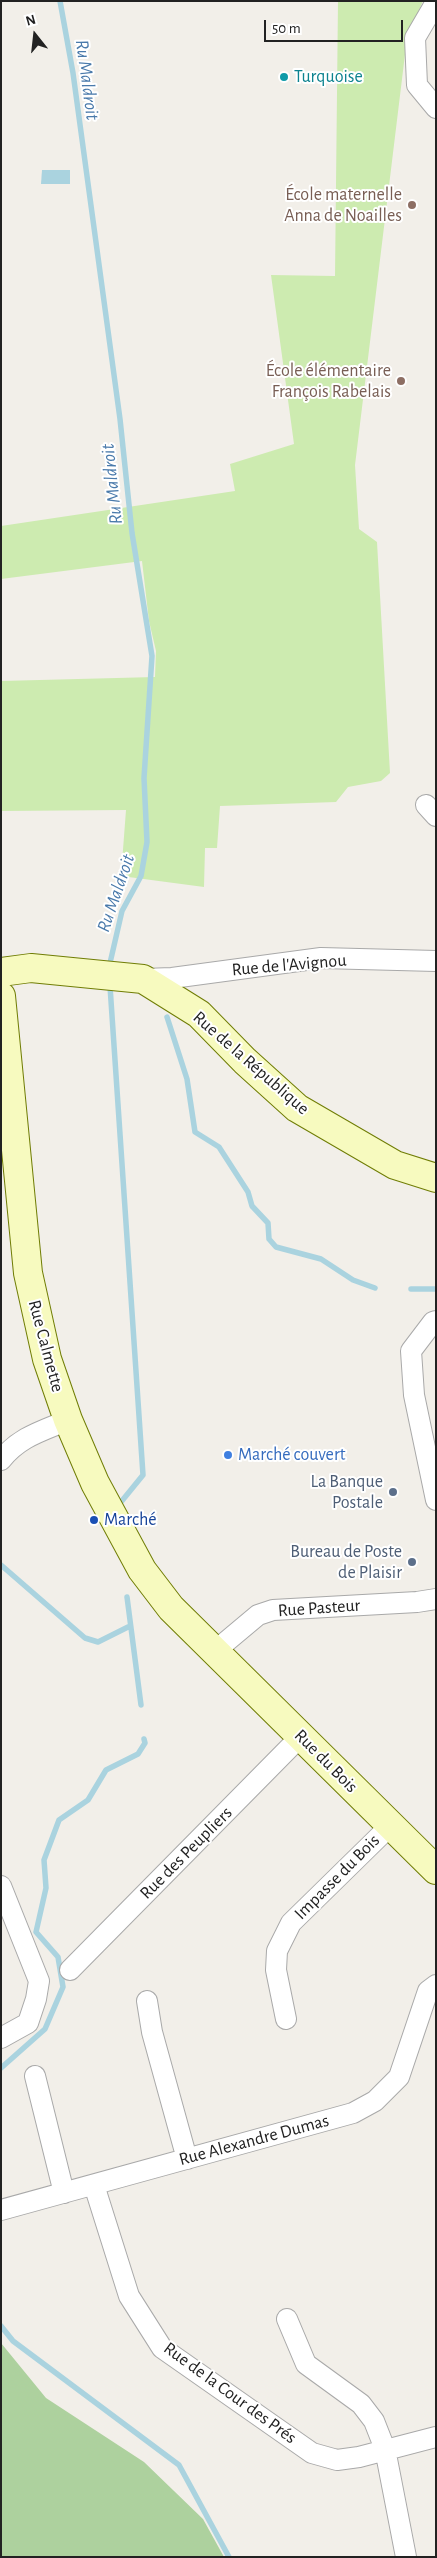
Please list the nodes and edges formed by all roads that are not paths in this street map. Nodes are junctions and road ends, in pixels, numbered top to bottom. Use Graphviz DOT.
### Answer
graph roads {
  1 [pos="436,2"];
  2 [pos="436,108"];
  3 [pos="436,961"];
  4 [pos="1,972"];
  5 [pos="143,978"];
  6 [pos="1,996"];
  7 [pos="436,1178"];
  8 [pos="436,1321"];
  9 [pos="68,1420"];
  10 [pos="1,1460"];
  11 [pos="436,1500"];
  12 [pos="436,1599"];
  13 [pos="215,1651"];
  14 [pos="301,1736"];
  15 [pos="391,1825"];
  16 [pos="436,1870"];
  17 [pos="1,1886"];
  18 [pos="70,1970"];
  19 [pos="436,1985"];
  20 [pos="147,2001"];
  21 [pos="286,2019"];
  22 [pos="1,2038"];
  23 [pos="35,2076"];
  24 [pos="187,2159"];
  25 [pos="94,2184"];
  26 [pos="64,2193"];
  27 [pos="1,2210"];
  28 [pos="287,2319"];
  29 [pos="436,2437"];
  30 [pos="385,2449"];
  31 [pos="406,2557"];
  1 -- 2 [label="street"];
  3 -- 5 [label="street, Rue de l'Avignou"];
  4 -- 5 [label="street, Rue de la République"];
  5 -- 7 [label="street, Rue de la République"];
  6 -- 9 [label="street, Rue Calmette"];
  8 -- 11 [label="street"];
  9 -- 10 [label="street"];
  9 -- 13 [label="street, Rue Calmette"];
  12 -- 13 [label="street, Rue Pasteur"];
  13 -- 14 [label="street, Rue du Bois"];
  14 -- 15 [label="street, Rue du Bois"];
  14 -- 18 [label="street, Rue des Peupliers"];
  15 -- 16 [label="street, Rue du Bois"];
  15 -- 21 [label="street, Impasse du Bois"];
  17 -- 22 [label="street"];
  19 -- 24 [label="street, Rue Alexandre Dumas"];
  20 -- 24 [label="street"];
  23 -- 26 [label="street"];
  24 -- 25 [label="street, Rue Alexandre Dumas"];
  25 -- 26 [label="street, Rue Alexandre Dumas"];
  25 -- 30 [label="street, Rue de la Cour des Prés"];
  26 -- 27 [label="street, Rue Alexandre Dumas"];
  28 -- 30 [label="street"];
  29 -- 30 [label="street, Rue de la Cour des Prés"];
  30 -- 31 [label="street"];
}
